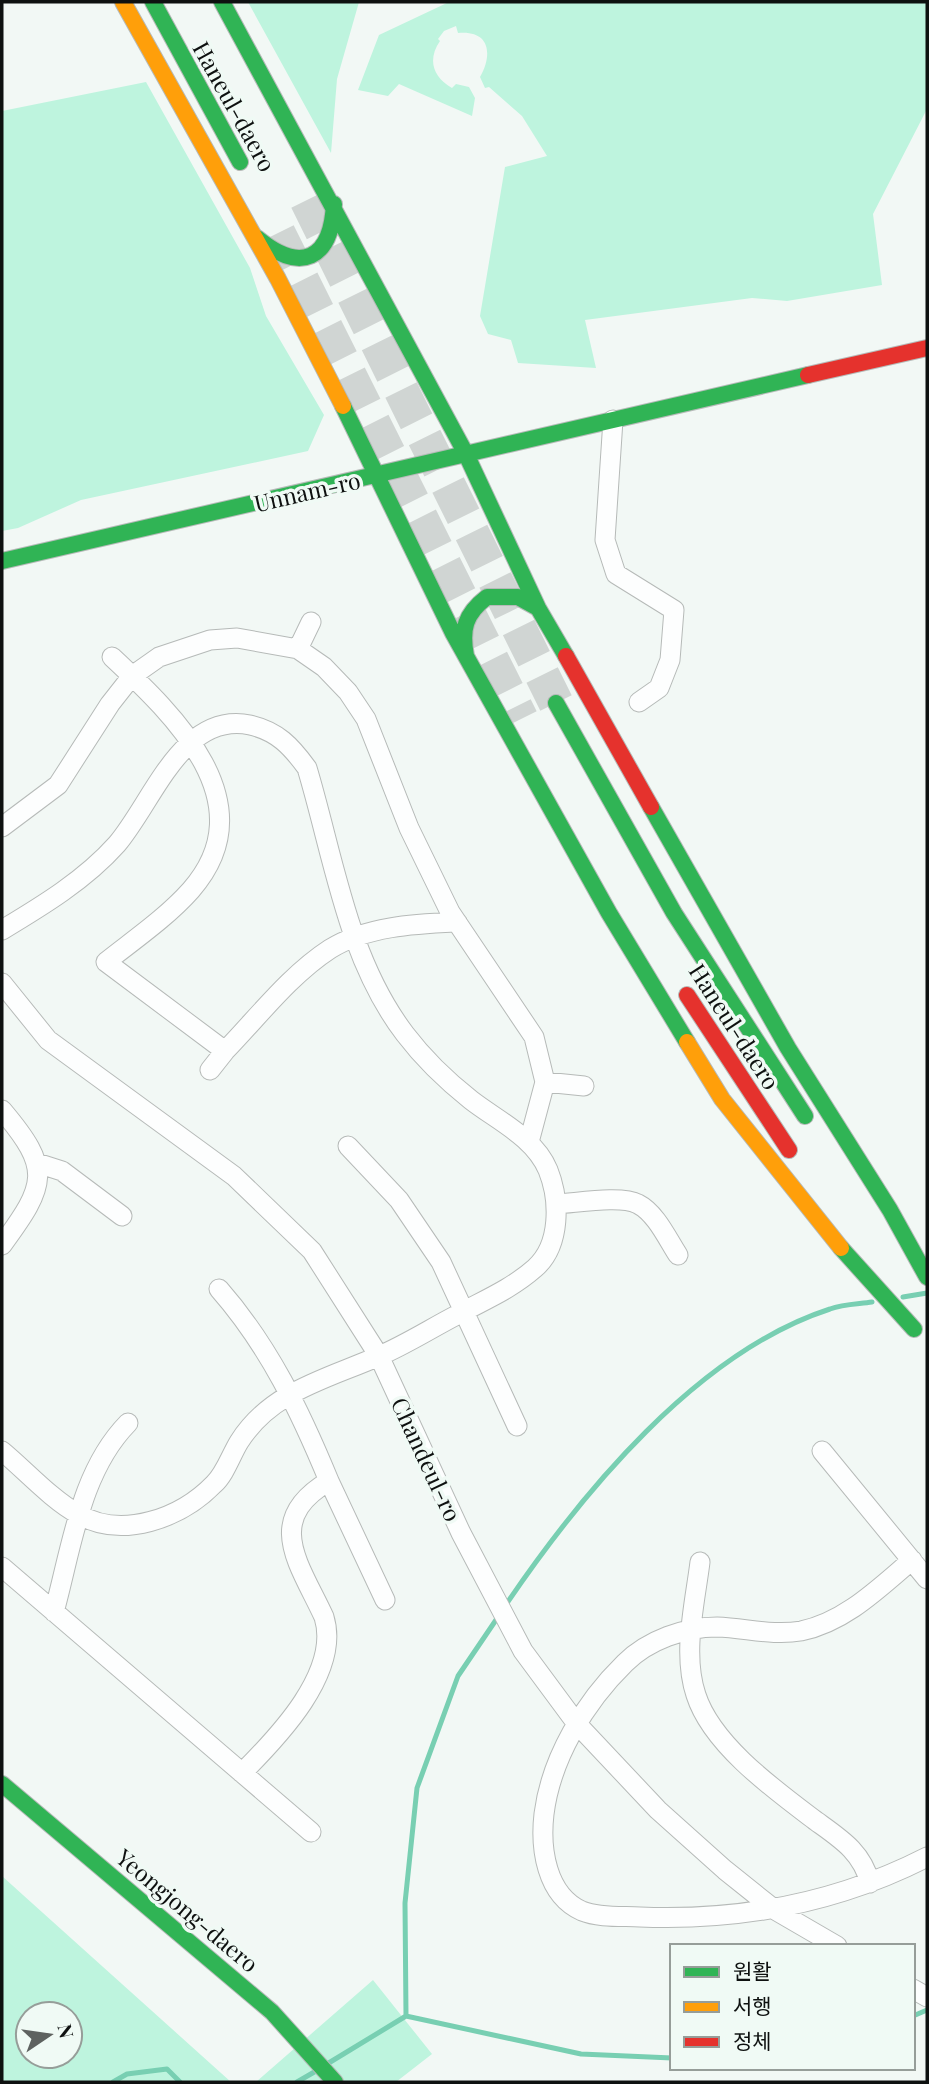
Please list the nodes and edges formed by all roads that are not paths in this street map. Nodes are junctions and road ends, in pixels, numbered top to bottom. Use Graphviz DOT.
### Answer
graph roads {
  1 [pos="123,2"];
  2 [pos="153,2"];
  3 [pos="222,2"];
  4 [pos="245,172"];
  5 [pos="334,204"];
  6 [pos="254,235"];
  7 [pos="927,348"];
  8 [pos="613,420"];
  9 [pos="466,454"];
  10 [pos="378,474"];
  11 [pos="2,561"];
  12 [pos="538,608"];
  13 [pos="310,622"];
  14 [pos="298,649"];
  15 [pos="112,657"];
  16 [pos="467,660"];
  17 [pos="132,676"];
  18 [pos="639,702"];
  19 [pos="556,703"];
  20 [pos="190,740"];
  21 [pos="2,827"];
  22 [pos="457,922"];
  23 [pos="2,930"];
  24 [pos="354,938"];
  25 [pos="675,975"];
  26 [pos="2,983"];
  27 [pos="225,1051"];
  28 [pos="210,1070"];
  29 [pos="545,1082"];
  30 [pos="584,1086"];
  31 [pos="2,1110"];
  32 [pos="811,1125"];
  33 [pos="530,1142"];
  34 [pos="348,1146"];
  35 [pos="796,1161"];
  36 [pos="37,1163"];
  37 [pos="818,1193"];
  38 [pos="557,1204"];
  39 [pos="122,1216"];
  40 [pos="874,1216"];
  41 [pos="897,1237"];
  42 [pos="2,1245"];
  43 [pos="848,1249"];
  44 [pos="678,1255"];
  45 [pos="927,1277"];
  46 [pos="219,1289"];
  47 [pos="927,1290"];
  48 [pos="465,1310"];
  49 [pos="918,1335"];
  50 [pos="379,1356"];
  51 [pos="290,1394"];
  52 [pos="128,1423"];
  53 [pos="517,1426"];
  54 [pos="2,1451"];
  55 [pos="822,1451"];
  56 [pos="329,1481"];
  57 [pos="78,1515"];
  58 [pos="912,1560"];
  59 [pos="700,1562"];
  60 [pos="2,1567"];
  61 [pos="927,1579"];
  62 [pos="385,1600"];
  63 [pos="54,1612"];
  64 [pos="691,1629"];
  65 [pos="577,1724"];
  66 [pos="242,1773"];
  67 [pos="2,1784"];
  68 [pos="312,1832"];
  69 [pos="927,1857"];
  70 [pos="870,1883"];
  71 [pos="775,1910"];
  72 [pos="834,1944"];
  73 [pos="335,2082"];
  1 -- 6 [label="main road"];
  2 -- 4 [label="main road, Haneul-daero"];
  3 -- 5 [label="main road"];
  5 -- 6 [label="main road"];
  5 -- 9 [label="main road"];
  6 -- 10 [label="main road"];
  7 -- 8 [label="main road, Unnam-ro"];
  8 -- 9 [label="main road, Unnam-ro"];
  8 -- 18 [label="street"];
  9 -- 10 [label="main road, Unnam-ro"];
  9 -- 12 [label="main road"];
  10 -- 11 [label="main road, Unnam-ro"];
  10 -- 16 [label="main road"];
  12 -- 16 [label="main road"];
  12 -- 41 [label="main road"];
  13 -- 14 [label="street"];
  14 -- 17 [label="street"];
  14 -- 22 [label="street"];
  15 -- 17 [label="street"];
  16 -- 43 [label="main road"];
  17 -- 20 [label="street"];
  17 -- 21 [label="street"];
  19 -- 32 [label="main road, Haneul-daero"];
  20 -- 23 [label="street"];
  20 -- 24 [label="street"];
  20 -- 27 [label="street"];
  22 -- 24 [label="street"];
  22 -- 29 [label="street"];
  24 -- 27 [label="street"];
  24 -- 33 [label="street"];
  25 -- 35 [label="main road, Haneul-daero"];
  26 -- 50 [label="street, Chandeul-ro"];
  27 -- 28 [label="street"];
  29 -- 30 [label="street"];
  29 -- 33 [label="street"];
  31 -- 36 [label="street"];
  33 -- 38 [label="street"];
  34 -- 48 [label="street"];
  36 -- 39 [label="street"];
  36 -- 42 [label="street"];
  37 -- 43 [label="main road"];
  38 -- 44 [label="street"];
  38 -- 48 [label="street"];
  40 -- 41 [label="main road"];
  41 -- 45 [label="main road"];
  41 -- 47 [label="main road"];
  43 -- 49 [label="main road"];
  46 -- 51 [label="street"];
  48 -- 50 [label="street"];
  48 -- 53 [label="street"];
  50 -- 51 [label="street"];
  50 -- 65 [label="street, Chandeul-ro"];
  51 -- 56 [label="street"];
  51 -- 57 [label="street"];
  52 -- 57 [label="street"];
  54 -- 57 [label="street"];
  55 -- 58 [label="street"];
  56 -- 62 [label="street"];
  56 -- 66 [label="street"];
  57 -- 63 [label="street"];
  58 -- 61 [label="street"];
  58 -- 64 [label="street"];
  59 -- 64 [label="street"];
  60 -- 63 [label="street"];
  63 -- 66 [label="street"];
  64 -- 65 [label="street"];
  64 -- 70 [label="street"];
  65 -- 71 [label="street, Chandeul-ro"];
  65 -- 71 [label="street"];
  66 -- 68 [label="street"];
  67 -- 73 [label="main road, Yeongjong-daero"];
  69 -- 70 [label="street"];
  70 -- 71 [label="street"];
  71 -- 72 [label="street, Chandeul-ro"];
}
